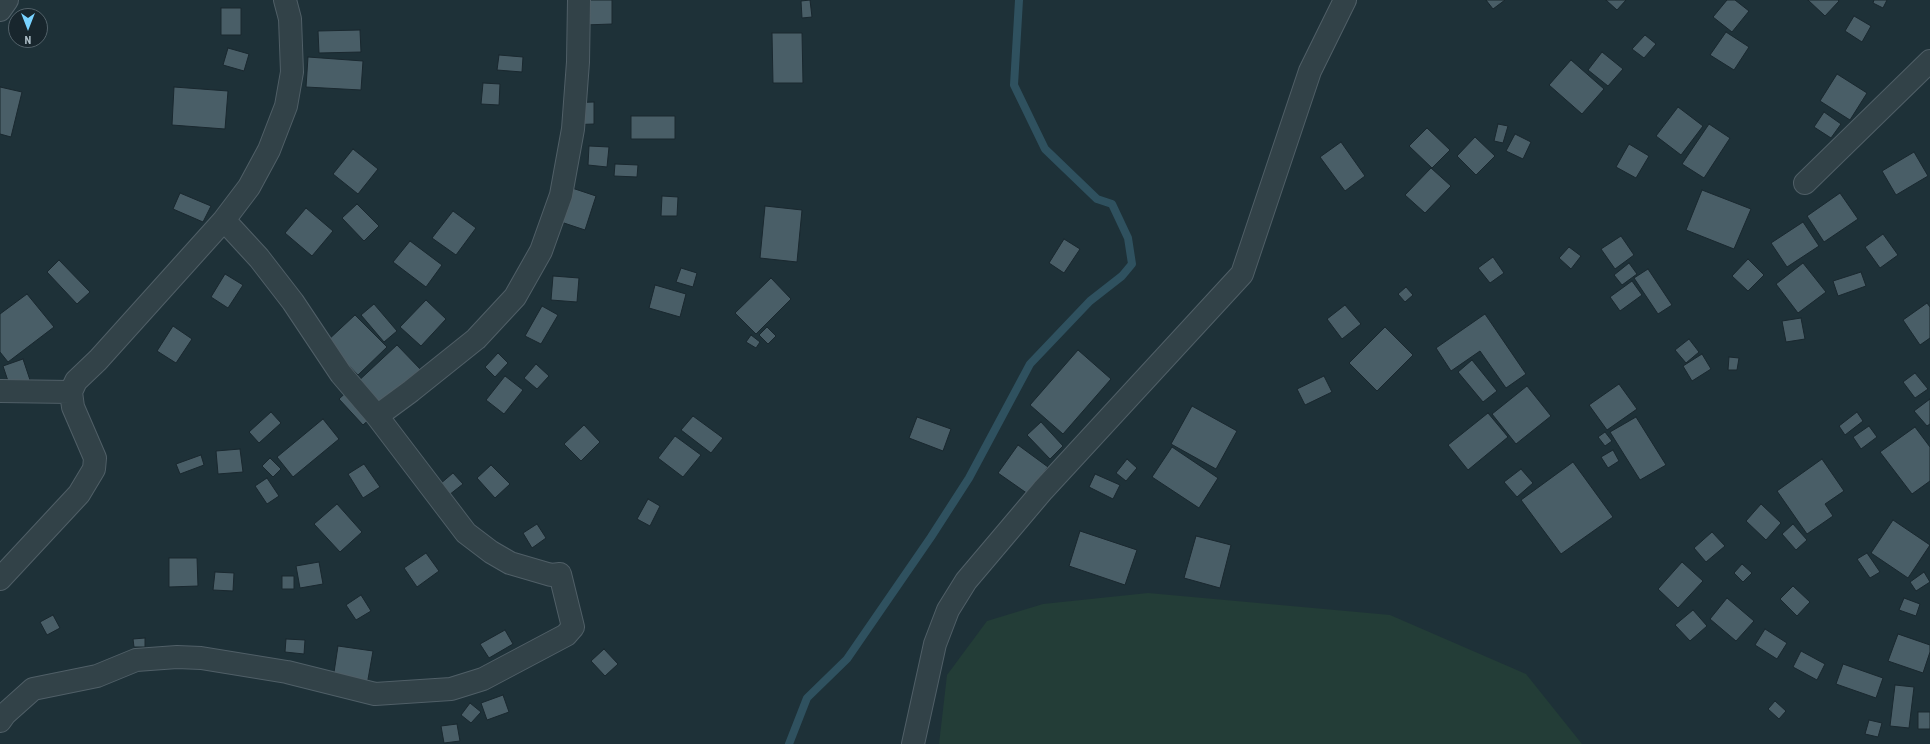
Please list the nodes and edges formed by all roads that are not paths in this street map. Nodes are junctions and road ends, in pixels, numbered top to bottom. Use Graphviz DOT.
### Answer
graph roads {
  1 [pos="7,0"];
  2 [pos="285,0"];
  3 [pos="579,0"];
  4 [pos="1345,0"];
  5 [pos="0,10"];
  6 [pos="1930,61"];
  7 [pos="1805,183"];
  8 [pos="224,220"];
  9 [pos="0,391"];
  10 [pos="71,392"];
  11 [pos="377,416"];
  12 [pos="0,579"];
  13 [pos="0,721"];
  14 [pos="913,744"];
  1 -- 5 [label="street"];
  2 -- 8 [label="street"];
  3 -- 11 [label="street"];
  4 -- 14 [label="street"];
  6 -- 7 [label="street"];
  8 -- 10 [label="street"];
  8 -- 11 [label="street"];
  9 -- 10 [label="street"];
  10 -- 12 [label="street"];
  11 -- 13 [label="street"];
}
